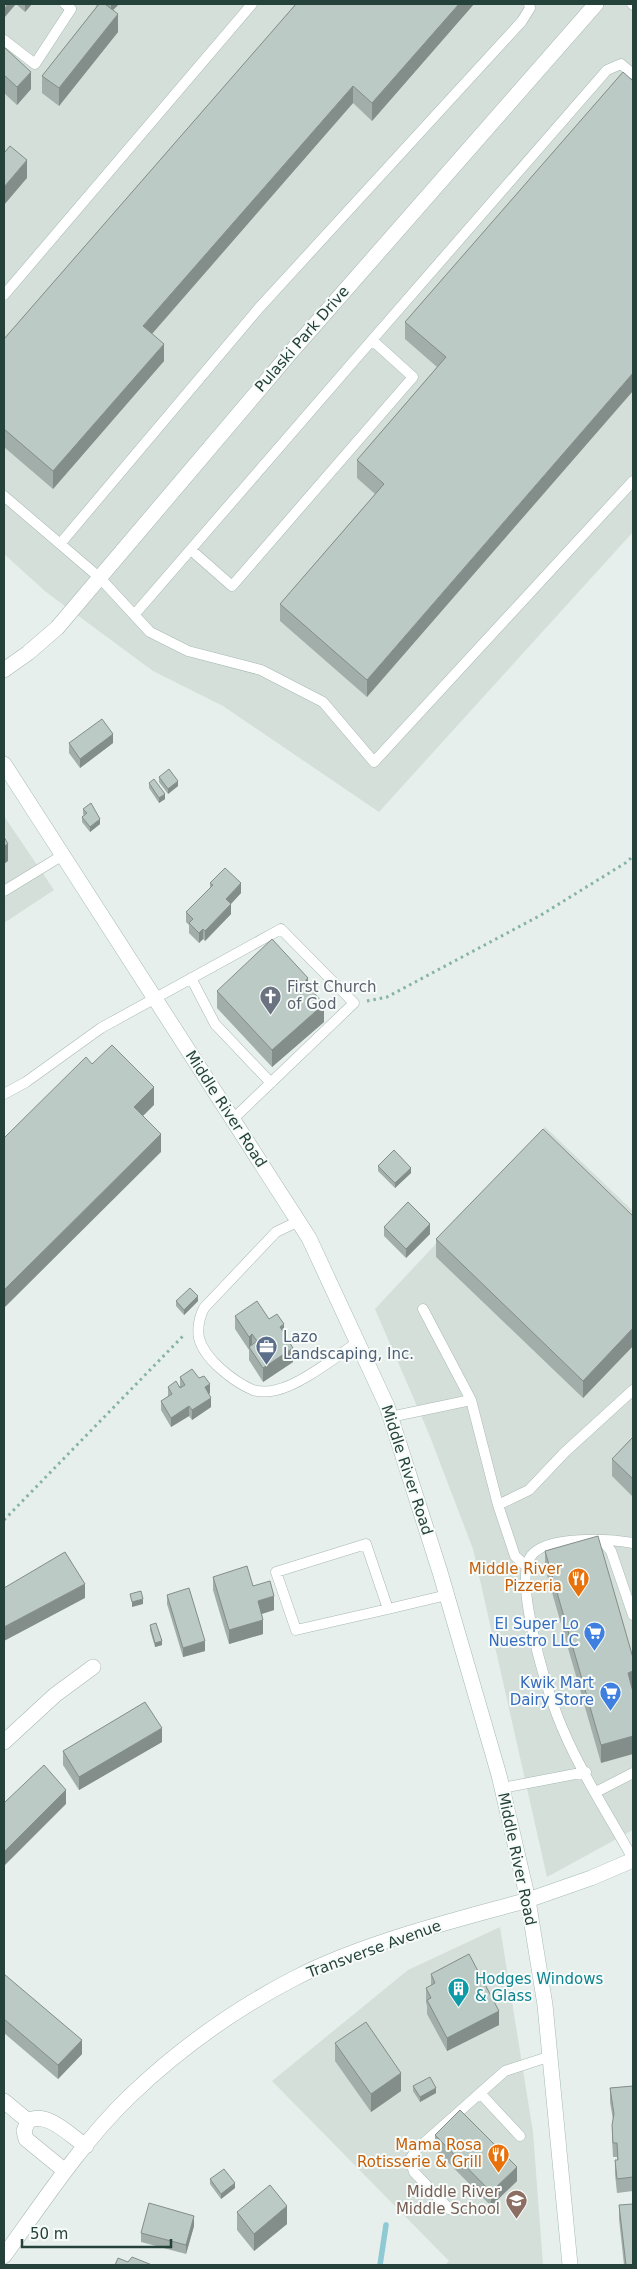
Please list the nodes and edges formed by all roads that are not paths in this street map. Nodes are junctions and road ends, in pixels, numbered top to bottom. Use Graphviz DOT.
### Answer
graph roads {
  1 [pos="65,4"];
  2 [pos="252,4"];
  3 [pos="529,4"];
  4 [pos="596,4"];
  5 [pos="4,40"];
  6 [pos="633,74"];
  7 [pos="4,295"];
  8 [pos="372,340"];
  9 [pos="633,480"];
  10 [pos="4,496"];
  11 [pos="60,544"];
  12 [pos="191,550"];
  13 [pos="100,578"];
  14 [pos="134,615"];
  15 [pos="4,670"];
  16 [pos="4,764"];
  17 [pos="63,856"];
  18 [pos="4,892"];
  19 [pos="191,978"];
  20 [pos="155,998"];
  21 [pos="271,1083"];
  22 [pos="4,1094"];
  23 [pos="233,1120"];
  24 [pos="299,1221"];
  25 [pos="423,1309"];
  26 [pos="358,1342"];
  27 [pos="633,1390"];
  28 [pos="471,1400"];
  29 [pos="390,1417"];
  30 [pos="498,1505"];
  31 [pos="602,1540"];
  32 [pos="633,1543"];
  33 [pos="526,1566"];
  34 [pos="447,1595"];
  35 [pos="388,1609"];
  36 [pos="633,1615"];
  37 [pos="93,1667"];
  38 [pos="4,1742"];
  39 [pos="586,1772"];
  40 [pos="633,1772"];
  41 [pos="502,1788"];
  42 [pos="596,1792"];
  43 [pos="633,1860"];
  44 [pos="528,1900"];
  45 [pos="550,2056"];
  46 [pos="480,2093"];
  47 [pos="4,2101"];
  48 [pos="28,2121"];
  49 [pos="520,2136"];
  50 [pos="86,2146"];
  51 [pos="65,2171"];
  52 [pos="449,2209"];
  53 [pos="4,2256"];
  54 [pos="570,2265"];
  1 -- 5 [label="lane"];
  2 -- 7 [label="lane"];
  3 -- 11 [label="lane"];
  4 -- 13 [label="street, Pulaski Park Drive"];
  6 -- 8 [label="lane"];
  8 -- 12 [label="lane"];
  8 -- 12 [label="lane"];
  9 -- 14 [label="lane"];
  10 -- 11 [label="lane"];
  11 -- 13 [label="lane"];
  12 -- 14 [label="lane"];
  13 -- 14 [label="lane"];
  13 -- 15 [label="street, Pulaski Park Drive"];
  16 -- 17 [label="street, Middle River Road"];
  17 -- 18 [label="lane"];
  17 -- 20 [label="street, Middle River Road"];
  19 -- 20 [label="lane"];
  19 -- 21 [label="lane"];
  19 -- 21 [label="lane"];
  20 -- 22 [label="lane"];
  20 -- 23 [label="street, Middle River Road"];
  21 -- 23 [label="lane"];
  23 -- 24 [label="street, Middle River Road"];
  24 -- 26 [label="street, Middle River Road"];
  24 -- 26 [label="lane"];
  25 -- 28 [label="lane"];
  26 -- 29 [label="street, Middle River Road"];
  27 -- 30 [label="lane"];
  28 -- 29 [label="lane"];
  28 -- 30 [label="lane"];
  29 -- 34 [label="street, Middle River Road"];
  30 -- 33 [label="lane"];
  31 -- 32 [label="lane"];
  31 -- 33 [label="lane"];
  31 -- 36 [label="lane"];
  33 -- 39 [label="lane"];
  34 -- 35 [label="lane"];
  34 -- 41 [label="street, Middle River Road"];
  35 -- 35 [label="lane"];
  37 -- 38 [label="street"];
  39 -- 41 [label="lane"];
  39 -- 42 [label="lane"];
  40 -- 42 [label="lane"];
  41 -- 44 [label="street, Middle River Road"];
  42 -- 43 [label="lane"];
  43 -- 44 [label="street, Transverse Avenue"];
  44 -- 45 [label="street, Middle River Road"];
  44 -- 50 [label="street, Transverse Avenue"];
  45 -- 46 [label="lane"];
  45 -- 54 [label="street, Middle River Road"];
  46 -- 49 [label="lane"];
  46 -- 52 [label="lane"];
  47 -- 48 [label="street"];
  48 -- 50 [label="street"];
  48 -- 51 [label="street"];
  50 -- 51 [label="street, Transverse Avenue"];
  51 -- 53 [label="street, Transverse Avenue"];
}
